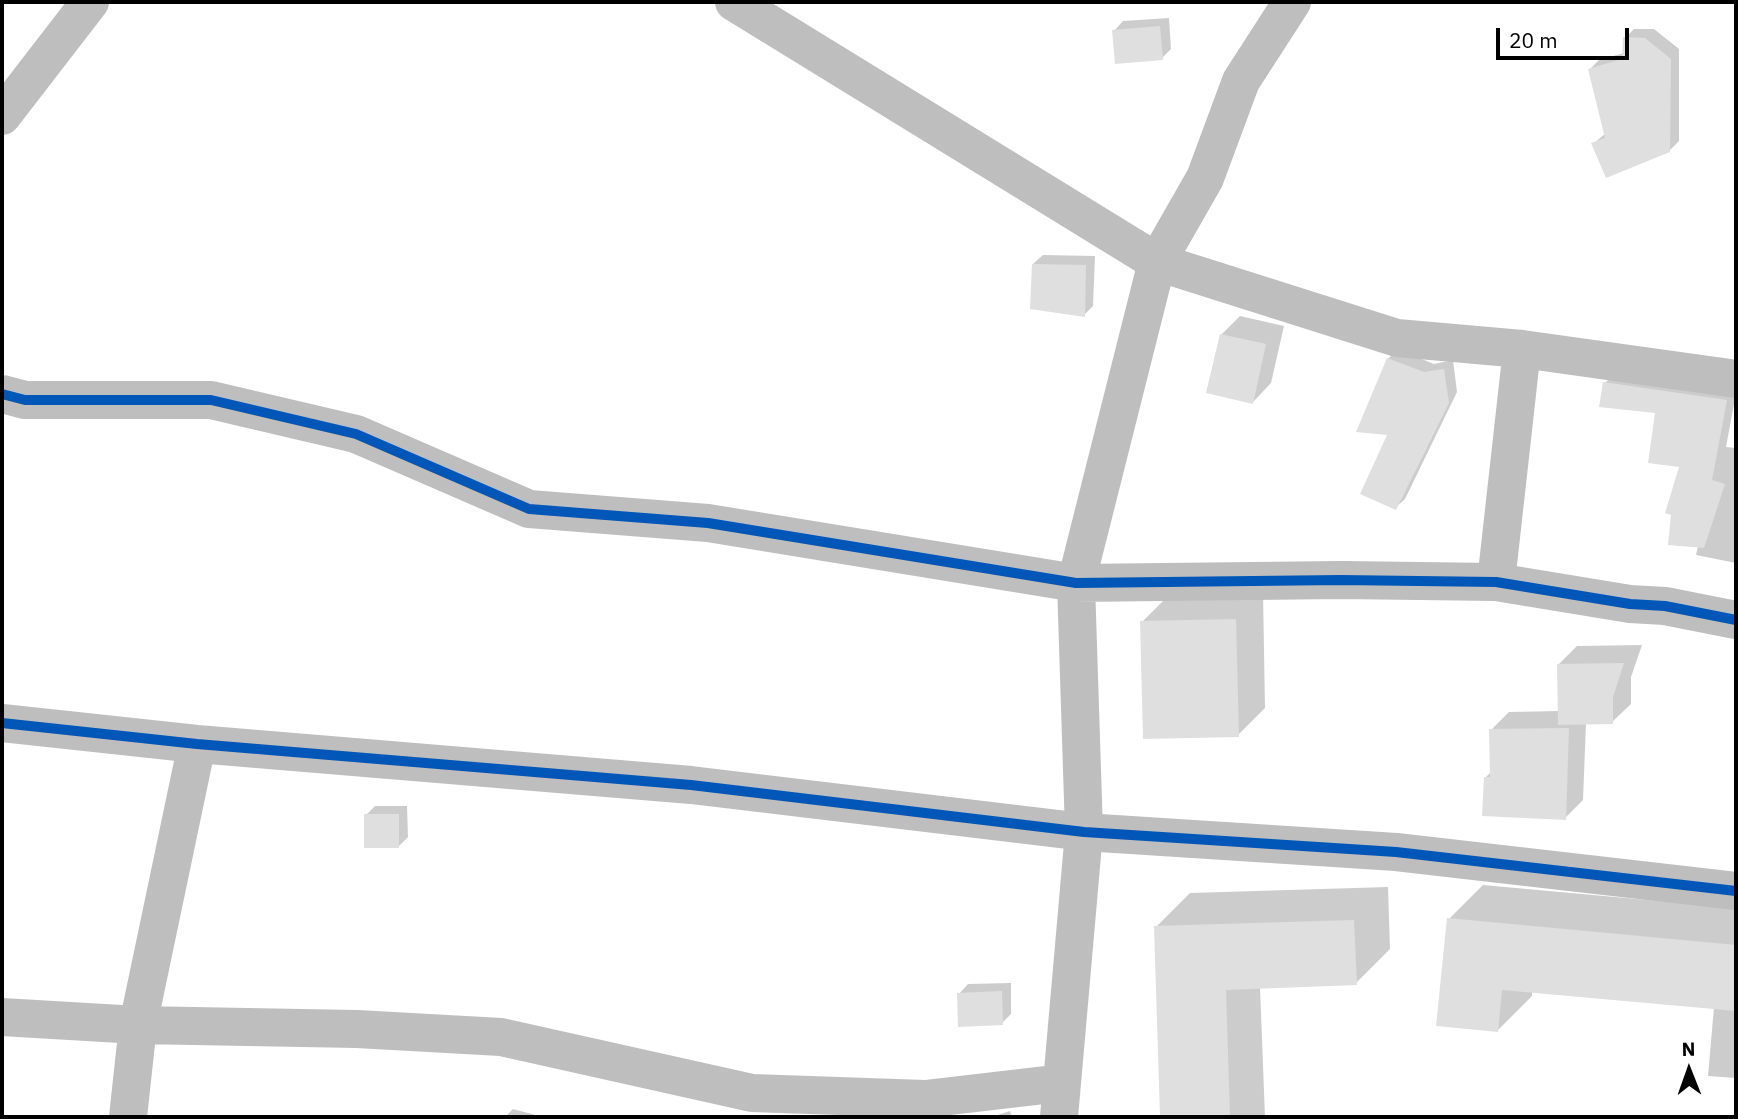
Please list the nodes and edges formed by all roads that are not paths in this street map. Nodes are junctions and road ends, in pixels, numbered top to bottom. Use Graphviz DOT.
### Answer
graph roads {
  1 [pos="90,2"];
  2 [pos="734,2"];
  3 [pos="1292,2"];
  4 [pos="8,95"];
  5 [pos="1157,262"];
  6 [pos="1522,349"];
  7 [pos="1736,379"];
  8 [pos="2,394"];
  9 [pos="1496,582"];
  10 [pos="1076,583"];
  11 [pos="1736,620"];
  12 [pos="2,723"];
  13 [pos="197,744"];
  14 [pos="1084,832"];
  15 [pos="1736,891"];
  16 [pos="2,1017"];
  17 [pos="138,1025"];
  18 [pos="1060,1100"];
  19 [pos="128,1117"];
  1 -- 4 [label="street"];
  2 -- 5 [label="street"];
  3 -- 5 [label="street"];
  5 -- 6 [label="street"];
  5 -- 10 [label="street"];
  6 -- 7 [label="street"];
  6 -- 9 [label="street"];
  8 -- 10 [label="street"];
  9 -- 10 [label="street"];
  9 -- 11 [label="street"];
  10 -- 14 [label="street"];
  12 -- 13 [label="street"];
  13 -- 14 [label="street"];
  13 -- 17 [label="street"];
  14 -- 15 [label="street"];
  14 -- 18 [label="street"];
  16 -- 17 [label="street"];
  17 -- 18 [label="street"];
  17 -- 19 [label="street"];
}
